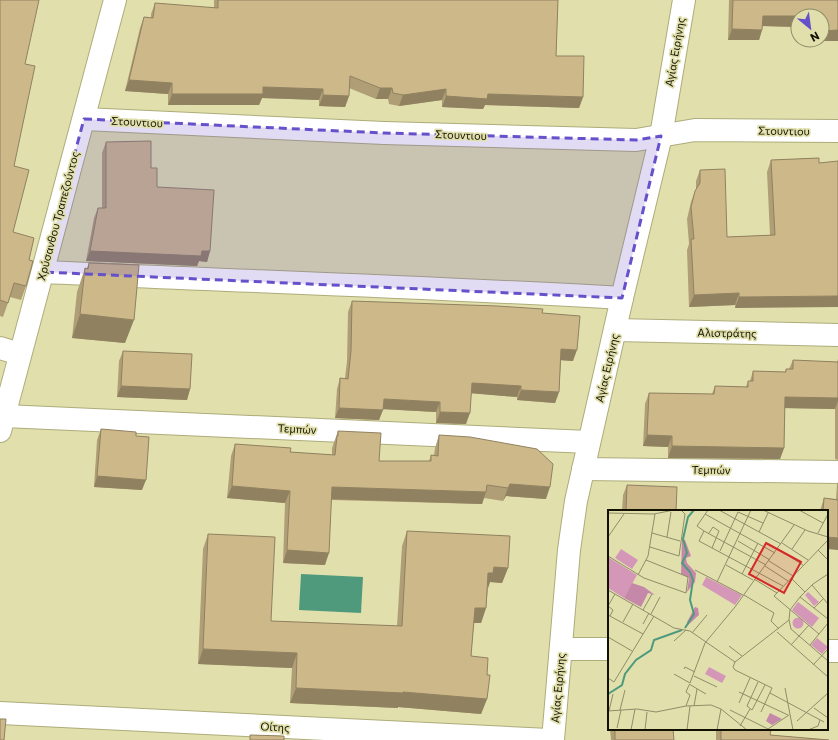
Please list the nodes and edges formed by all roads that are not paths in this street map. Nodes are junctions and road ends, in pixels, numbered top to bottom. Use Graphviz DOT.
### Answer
graph roads {
  1 [pos="115,0"];
  2 [pos="684,0"];
  3 [pos="84,119"];
  4 [pos="838,132"];
  5 [pos="661,136"];
  6 [pos="43,272"];
  7 [pos="622,298"];
  8 [pos="616,330"];
  9 [pos="838,335"];
  10 [pos="10,351"];
  11 [pos="2,424"];
  12 [pos="590,442"];
  13 [pos="583,469"];
  14 [pos="838,472"];
  15 [pos="561,649"];
  16 [pos="608,649"];
  17 [pos="0,713"];
  18 [pos="549,740"];
  19 [pos="553,740"];
  1 -- 3 [label="street, Χρύσανθου Τραπεζούντος"];
  2 -- 5 [label="street, Αγίας Ειρήνης"];
  3 -- 5 [label="street, Στουντιου"];
  3 -- 6 [label="street, Χρύσανθου Τραπεζούντος"];
  4 -- 5 [label="street, Στουντιου"];
  5 -- 7 [label="street, Αγίας Ειρήνης"];
  6 -- 7 [label="street"];
  6 -- 10 [label="street, Χρύσανθου Τραπεζούντος"];
  7 -- 8 [label="street, Αγίας Ειρήνης"];
  8 -- 9 [label="street, Αλιστράτης"];
  8 -- 12 [label="street, Αγίας Ειρήνης"];
  10 -- 11 [label="street, Χρύσανθου Τραπεζούντος"];
  11 -- 12 [label="street, Τεμπών"];
  12 -- 13 [label="street, Αγίας Ειρήνης"];
  13 -- 14 [label="street, Τεμπών"];
  13 -- 15 [label="street, Αγίας Ειρήνης"];
  15 -- 16 [label="street"];
  15 -- 19 [label="street, Αγίας Ειρήνης"];
  17 -- 18 [label="street, Οίτης"];
}
